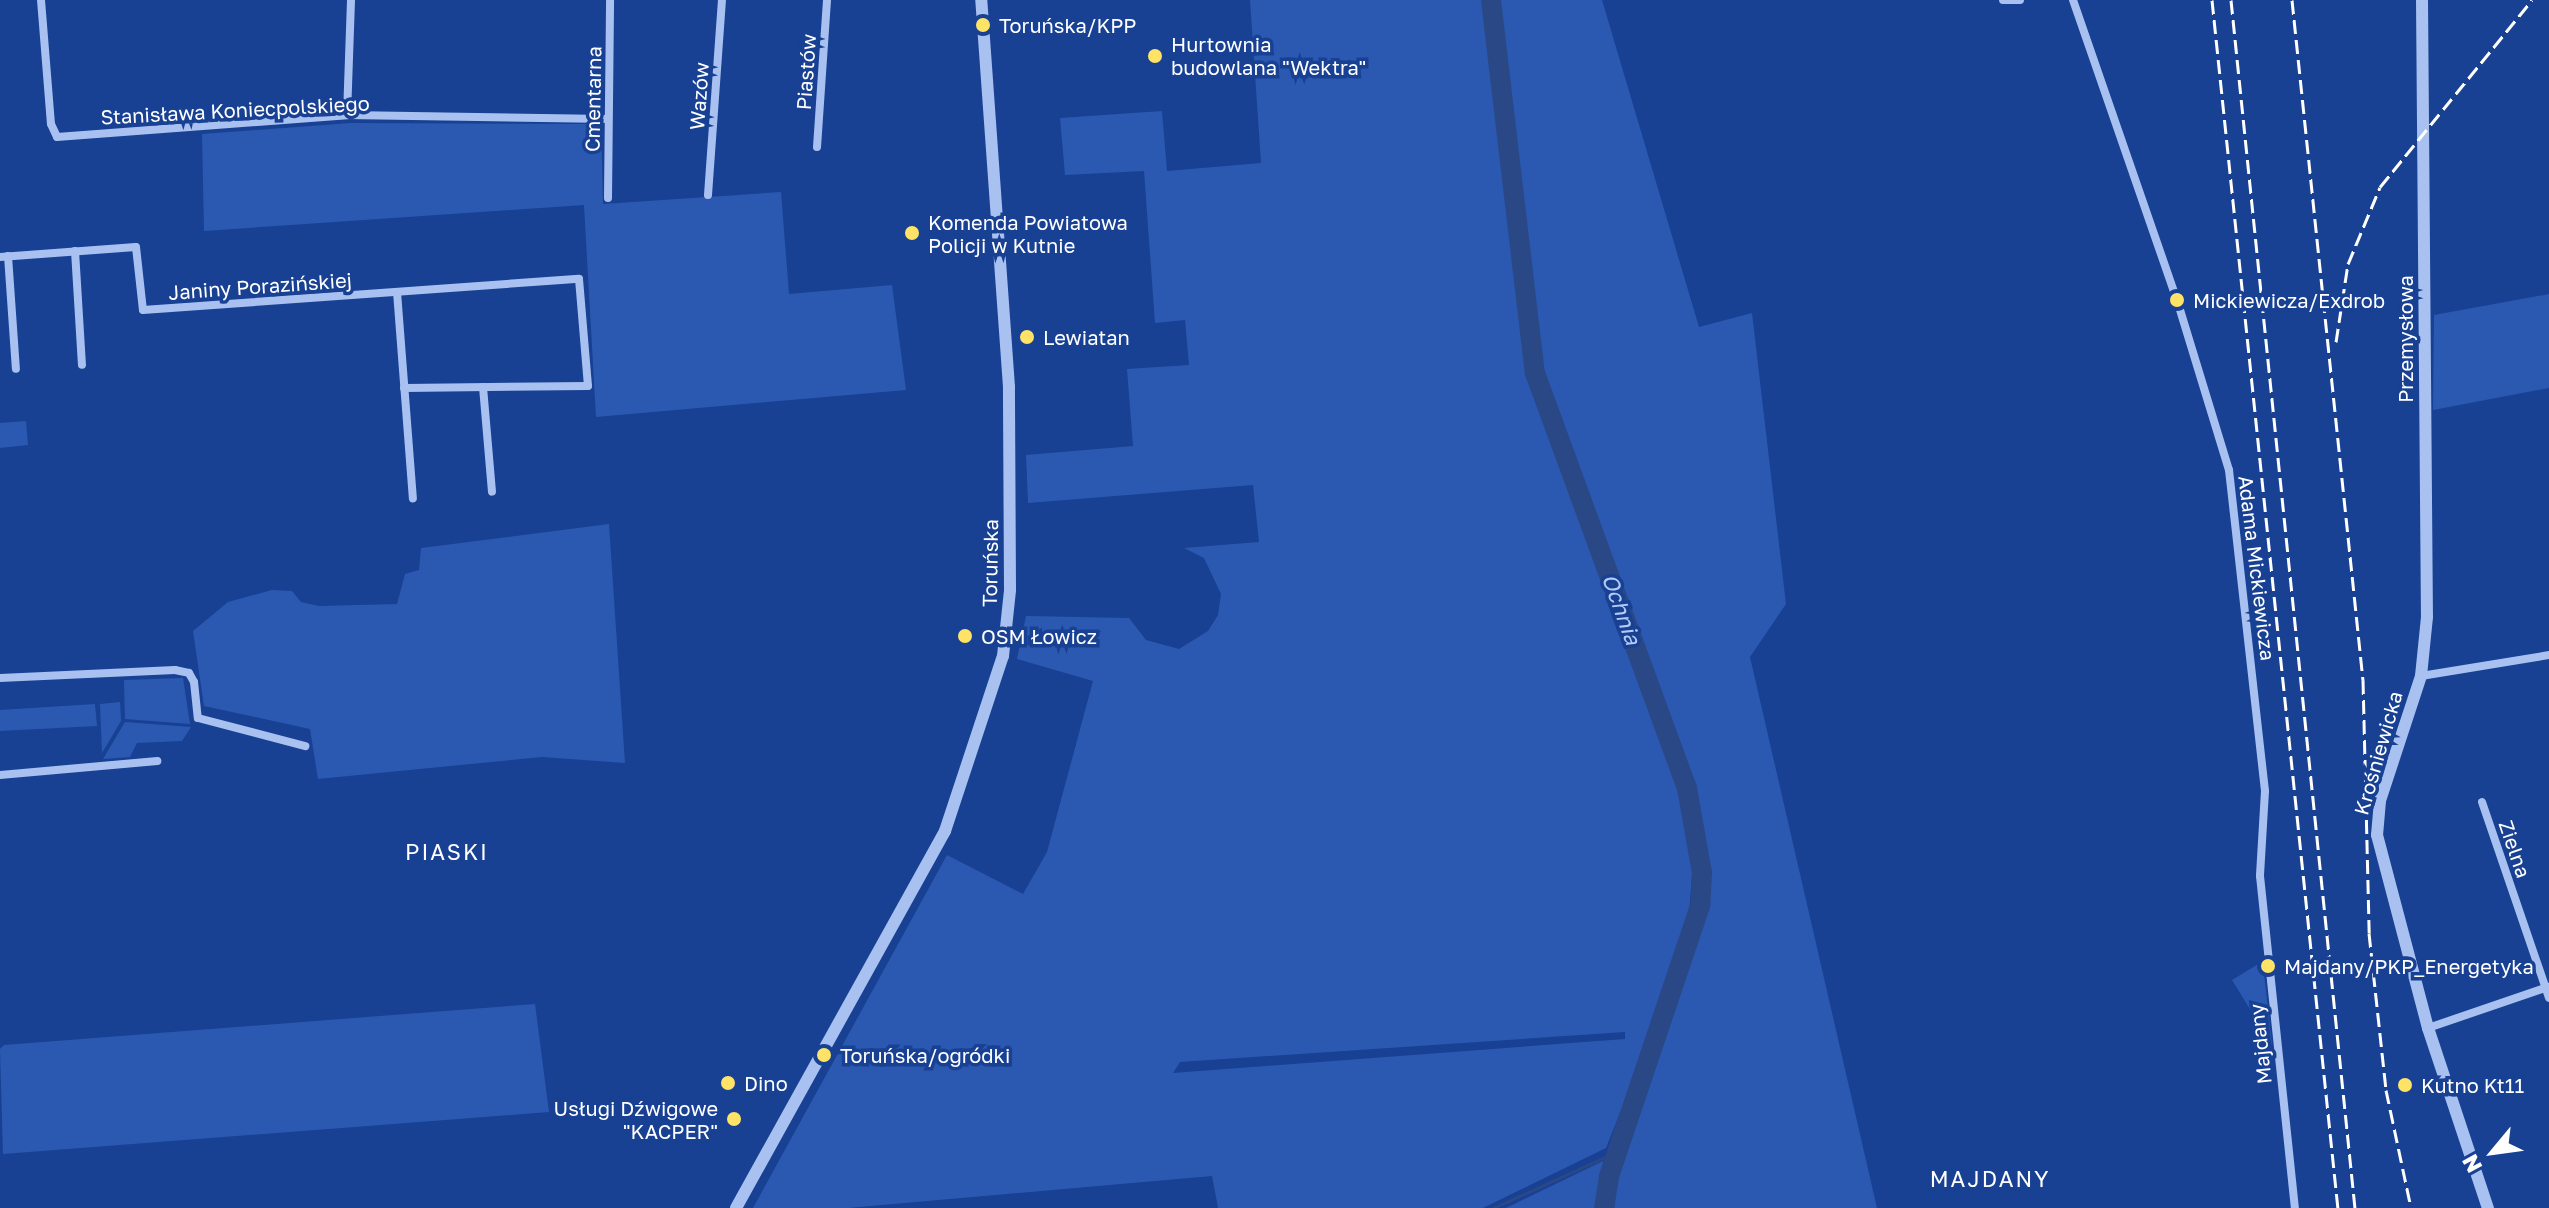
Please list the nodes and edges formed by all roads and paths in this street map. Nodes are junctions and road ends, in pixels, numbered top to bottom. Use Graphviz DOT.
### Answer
graph roads {
  1 [pos="41,0"];
  2 [pos="351,0"];
  3 [pos="610,0"];
  4 [pos="722,0"];
  5 [pos="827,0"];
  6 [pos="981,0"];
  7 [pos="2003,0"];
  8 [pos="2020,0"];
  9 [pos="2073,0"];
  10 [pos="2422,0"];
  11 [pos="347,115"];
  12 [pos="608,119"];
  13 [pos="817,147"];
  14 [pos="708,195"];
  15 [pos="608,198"];
  16 [pos="75,251"];
  17 [pos="4,257"];
  18 [pos="397,292"];
  19 [pos="82,365"];
  20 [pos="16,369"];
  21 [pos="483,387"];
  22 [pos="404,388"];
  23 [pos="492,492"];
  24 [pos="413,498"];
  25 [pos="2549,655"];
  26 [pos="2421,676"];
  27 [pos="0,678"];
  28 [pos="305,746"];
  29 [pos="157,761"];
  30 [pos="0,775"];
  31 [pos="2482,802"];
  32 [pos="2264,829"];
  33 [pos="2547,987"];
  34 [pos="2549,998"];
  35 [pos="2428,1028"];
  36 [pos="736,1208"];
  37 [pos="2295,1208"];
  38 [pos="2488,1208"];
  1 -- 11 [label="street, Stanisława Koniecpolskiego"];
  2 -- 11 [label="street"];
  3 -- 12 [label="street, Cmentarna"];
  4 -- 14 [label="street, Wazów"];
  5 -- 13 [label="street, Piastów"];
  6 -- 36 [label="street, Toruńska"];
  7 -- 8 [label="street"];
  9 -- 32 [label="street, Adama Mickiewicza"];
  10 -- 26 [label="street, Przemysłowa"];
  11 -- 12 [label="street, Stanisława Koniecpolskiego"];
  12 -- 15 [label="street, Cmentarna"];
  16 -- 17 [label="street, Janiny Porazińskiej"];
  16 -- 18 [label="street, Janiny Porazińskiej"];
  16 -- 19 [label="street"];
  17 -- 20 [label="street"];
  18 -- 21 [label="street, Janiny Porazińskiej"];
  18 -- 22 [label="street"];
  21 -- 22 [label="street"];
  21 -- 23 [label="street"];
  22 -- 24 [label="street"];
  25 -- 26 [label="street"];
  26 -- 35 [label="street, Krośniewicka"];
  27 -- 28 [label="street"];
  29 -- 30 [label="street"];
  31 -- 33 [label="street, Zielna"];
  32 -- 37 [label="street, Majdany"];
  33 -- 34 [label="street, Zielna"];
  33 -- 35 [label="street"];
  35 -- 38 [label="street, Krośniewicka"];
}
